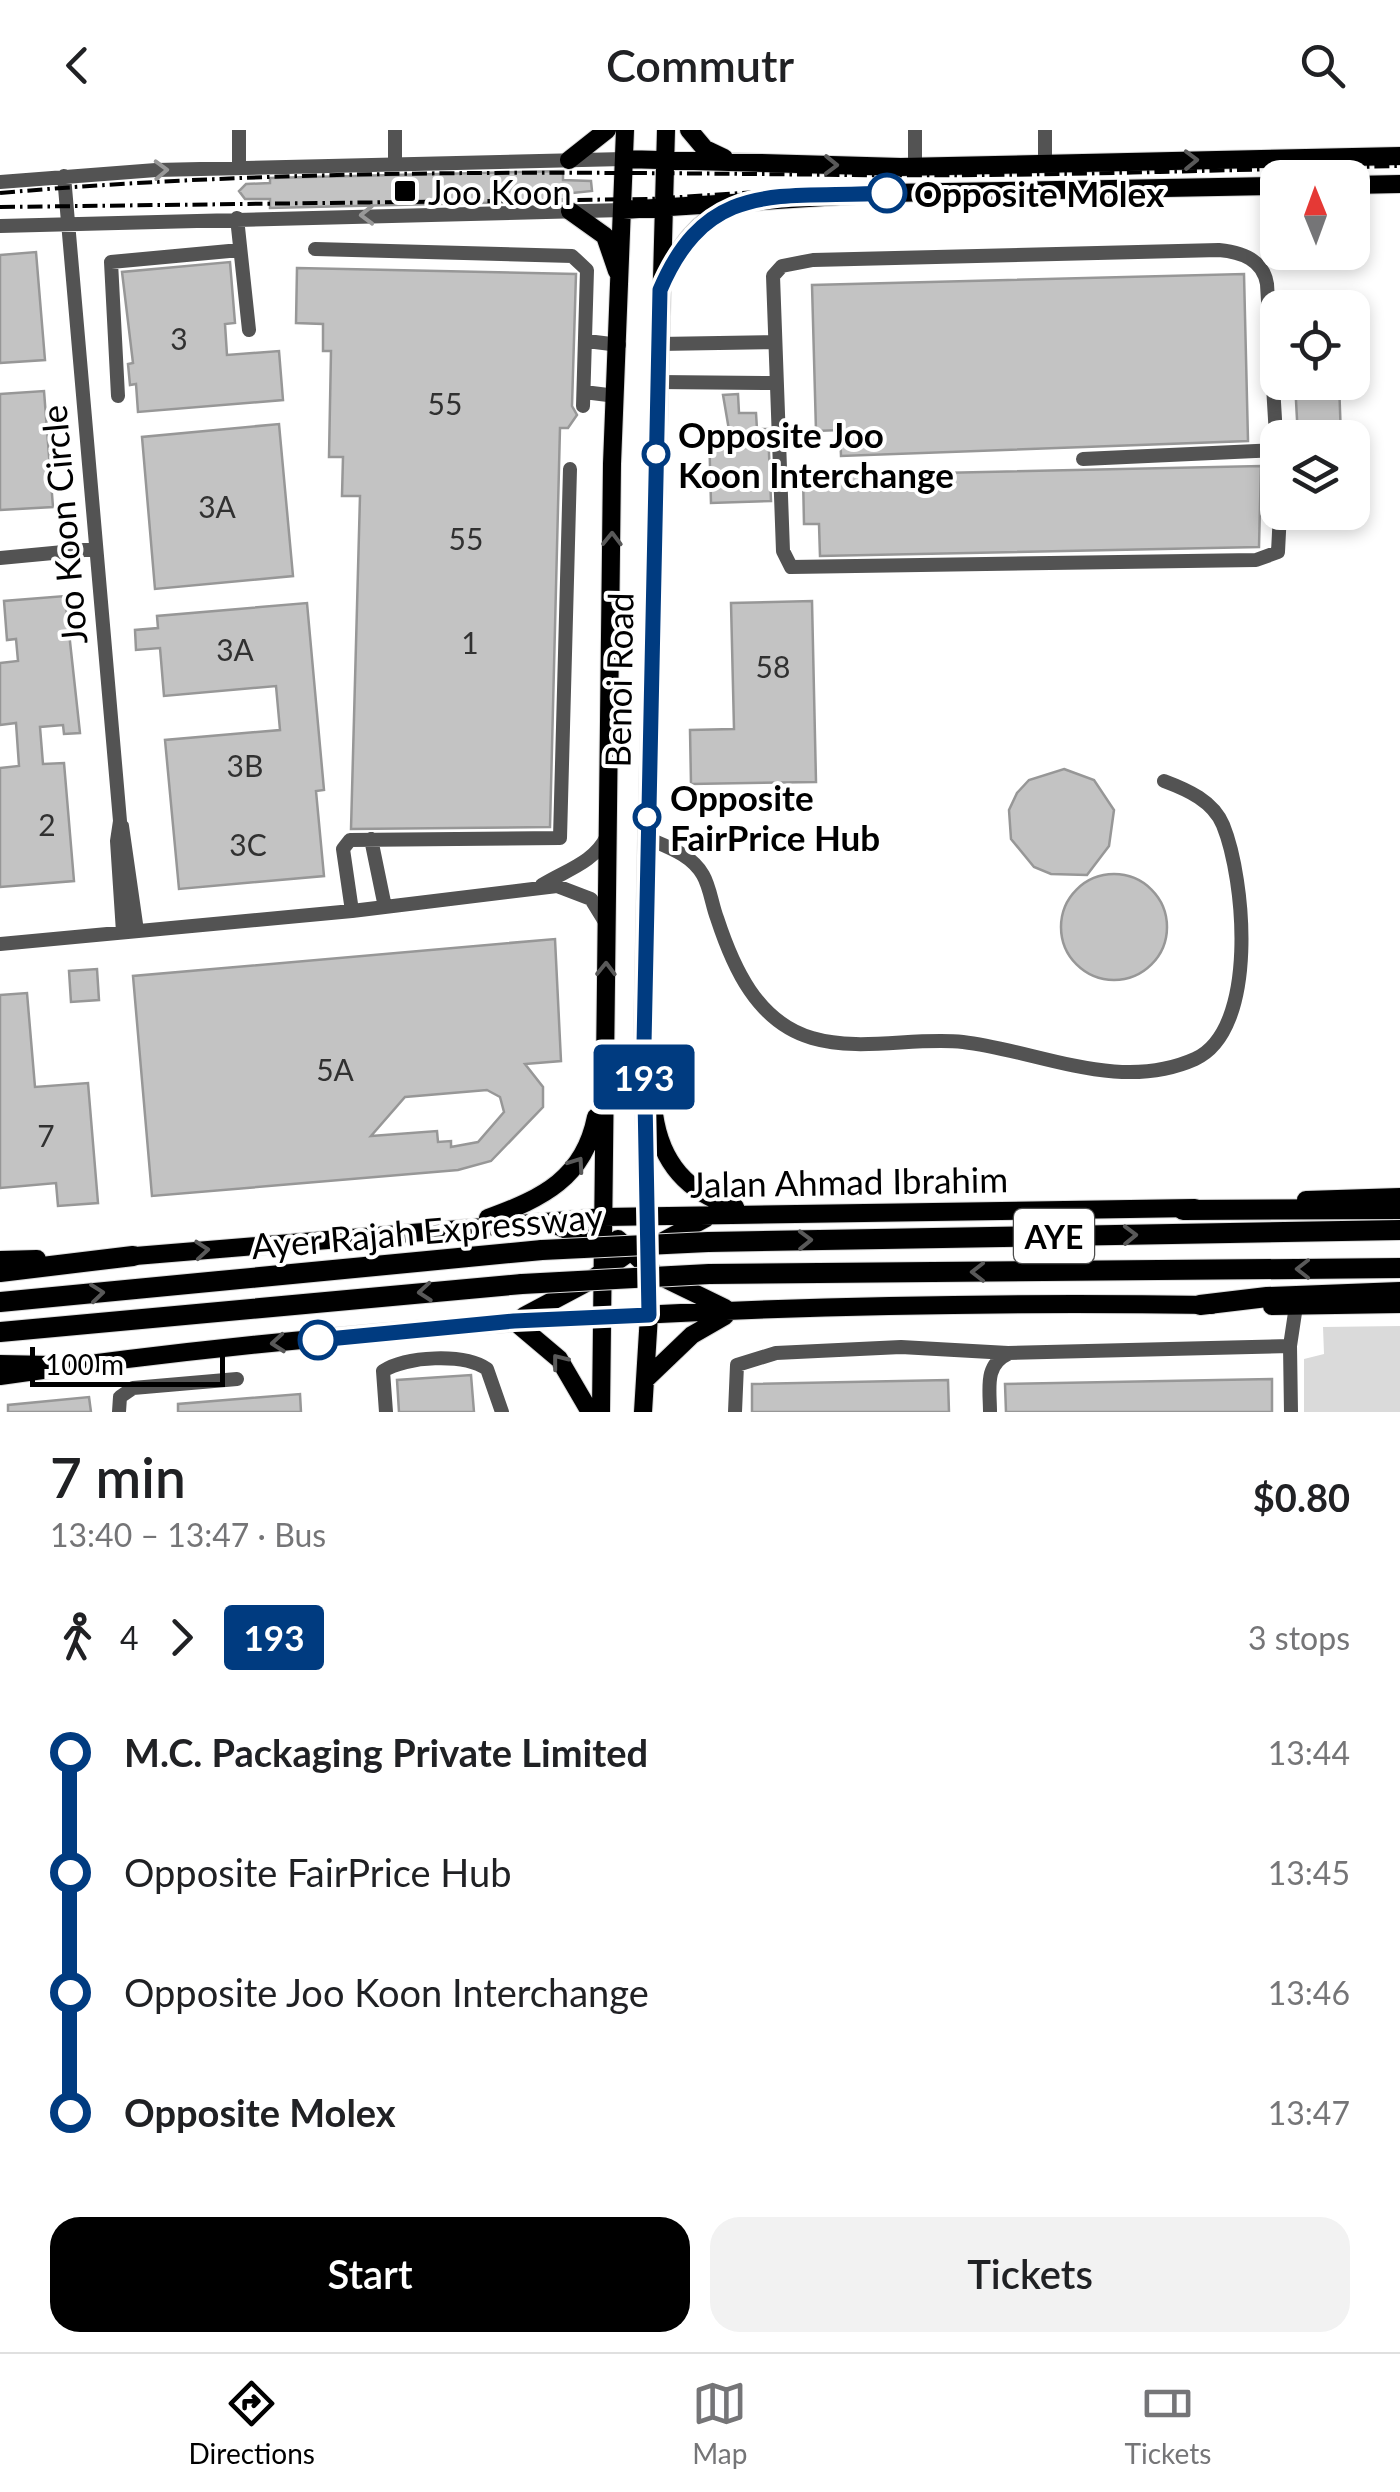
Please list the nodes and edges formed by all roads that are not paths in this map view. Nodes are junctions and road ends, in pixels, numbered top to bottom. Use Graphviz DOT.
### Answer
graph roads {
  1 [pos="238,130"];
  2 [pos="395,130"];
  3 [pos="606,130"];
  4 [pos="625,130"];
  5 [pos="666,130"];
  6 [pos="688,130"];
  7 [pos="915,130"];
  8 [pos="1045,146"];
  9 [pos="1400,156"];
  10 [pos="915,158"];
  11 [pos="624,159"];
  12 [pos="569,160"];
  13 [pos="665,160"];
  14 [pos="733,162"];
  15 [pos="395,164"];
  16 [pos="240,168"];
  17 [pos="64,176"];
  18 [pos="0,182"];
  19 [pos="1400,184"];
  20 [pos="1370,185"];
  21 [pos="1260,186"];
  22 [pos="764,201"];
  23 [pos="662,206"];
  24 [pos="570,210"];
  25 [pos="623,210"];
  26 [pos="237,218"];
  27 [pos="68,224"];
  28 [pos="0,226"];
  29 [pos="314,249"];
  30 [pos="240,250"];
  31 [pos="660,290"];
  32 [pos="621,306"];
  33 [pos="249,330"];
  34 [pos="587,342"];
  35 [pos="775,342"];
  36 [pos="660,344"];
  37 [pos="619,345"];
  38 [pos="658,382"];
  39 [pos="776,383"];
  40 [pos="118,396"];
  41 [pos="616,396"];
  42 [pos="1274,420"];
  43 [pos="1260,451"];
  44 [pos="1083,458"];
  45 [pos="570,470"];
  46 [pos="1279,530"];
  47 [pos="96,549"];
  48 [pos="0,558"];
  49 [pos="1164,781"];
  50 [pos="608,834"];
  51 [pos="646,838"];
  52 [pos="371,839"];
  53 [pos="537,888"];
  54 [pos="386,906"];
  55 [pos="352,911"];
  56 [pos="607,925"];
  57 [pos="130,932"];
  58 [pos="0,944"];
  59 [pos="644,1044"];
  60 [pos="604,1066"];
  61 [pos="1400,1196"];
  62 [pos="1400,1209"];
  63 [pos="1183,1210"];
  64 [pos="753,1213"];
  65 [pos="718,1214"];
  66 [pos="646,1217"];
  67 [pos="604,1220"];
  68 [pos="546,1221"];
  69 [pos="464,1227"];
  70 [pos="1400,1230"];
  71 [pos="604,1246"];
  72 [pos="134,1256"];
  73 [pos="0,1260"];
  74 [pos="639,1260"];
  75 [pos="1400,1268"];
  76 [pos="0,1272"];
  77 [pos="605,1280"];
  78 [pos="1400,1292"];
  79 [pos="0,1302"];
  80 [pos="1400,1304"];
  81 [pos="1200,1305"];
  82 [pos="1296,1306"];
  83 [pos="735,1312"];
  84 [pos="649,1315"];
  85 [pos="605,1316"];
  86 [pos="514,1321"];
  87 [pos="0,1332"];
  88 [pos="1290,1346"];
  89 [pos="1008,1353"];
  90 [pos="0,1366"];
  91 [pos="50,1366"];
  92 [pos="0,1376"];
  93 [pos="237,1379"];
  94 [pos="645,1380"];
  95 [pos="119,1412"];
  96 [pos="386,1412"];
  97 [pos="502,1412"];
  98 [pos="590,1412"];
  99 [pos="601,1412"];
  100 [pos="643,1412"];
  101 [pos="735,1412"];
  102 [pos="990,1412"];
  103 [pos="1291,1412"];
  1 -- 16 [label="street"];
  2 -- 15 [label="street"];
  3 -- 12 [label="main road"];
  4 -- 11 [label="main road, Benoi Road"];
  5 -- 13 [label="main road, Benoi Road"];
  6 -- 14 [label="main road"];
  7 -- 10 [label="street"];
  8 -- 9 [label="main road, one-way"];
  8 -- 10 [label="main road"];
  14 -- 10 [label="main road, one-way"];
  11 -- 12 [label="street"];
  11 -- 13 [label="main road"];
  11 -- 25 [label="main road, Benoi Road"];
  12 -- 15 [label="street"];
  13 -- 14 [label="main road"];
  13 -- 23 [label="main road, Benoi Road"];
  15 -- 16 [label="street"];
  17 -- 16 [label="street, one-way"];
  17 -- 18 [label="street"];
  17 -- 27 [label="street, Joo Koon Circle"];
  19 -- 20 [label="main road"];
  21 -- 22 [label="main road"];
  22 -- 23 [label="main road"];
  22 -- 31 [label="main road"];
  23 -- 25 [label="main road"];
  23 -- 31 [label="main road, Benoi Road"];
  24 -- 25 [label="street"];
  24 -- 26 [label="street, one-way"];
  24 -- 32 [label="main road"];
  25 -- 32 [label="main road, Benoi Road"];
  26 -- 27 [label="street"];
  26 -- 30 [label="street"];
  27 -- 28 [label="street"];
  27 -- 47 [label="street, Joo Koon Circle"];
  29 -- 34 [label="street"];
  30 -- 33 [label="street"];
  30 -- 40 [label="street"];
  31 -- 36 [label="main road, Benoi Road"];
  32 -- 37 [label="main road, Benoi Road"];
  34 -- 37 [label="street"];
  34 -- 41 [label="street"];
  35 -- 36 [label="street"];
  35 -- 39 [label="street"];
  35 -- 42 [label="street"];
  36 -- 38 [label="main road, Benoi Road"];
  37 -- 41 [label="main road, Benoi Road"];
  38 -- 39 [label="street"];
  38 -- 51 [label="main road, Benoi Road"];
  39 -- 46 [label="street"];
  50 -- 41 [label="main road, Benoi Road, one-way"];
  43 -- 44 [label="street"];
  45 -- 52 [label="street"];
  47 -- 48 [label="street"];
  47 -- 57 [label="street, Joo Koon Circle"];
  49 -- 51 [label="street"];
  50 -- 53 [label="street"];
  50 -- 56 [label="main road, Benoi Road"];
  51 -- 59 [label="main road, Benoi Road"];
  52 -- 54 [label="street"];
  52 -- 55 [label="street"];
  53 -- 54 [label="street"];
  53 -- 56 [label="street"];
  54 -- 55 [label="street"];
  55 -- 57 [label="street"];
  60 -- 56 [label="main road, Benoi Road, one-way"];
  57 -- 58 [label="street"];
  59 -- 64 [label="main road"];
  59 -- 66 [label="main road, Benoi Road"];
  60 -- 67 [label="main road, Benoi Road"];
  69 -- 60 [label="main road, one-way"];
  61 -- 63 [label="main road, Jalan Ahmad Ibrahim"];
  62 -- 63 [label="highway"];
  63 -- 64 [label="main road, Jalan Ahmad Ibrahim"];
  64 -- 65 [label="main road, Jalan Ahmad Ibrahim"];
  65 -- 66 [label="main road, Jalan Ahmad Ibrahim"];
  65 -- 74 [label="main road"];
  66 -- 67 [label="main road, Jalan Ahmad Ibrahim"];
  66 -- 74 [label="main road, Benoi Road"];
  67 -- 68 [label="main road, Jalan Ahmad Ibrahim"];
  67 -- 71 [label="main road, Benoi Road"];
  67 -- 74 [label="main road"];
  68 -- 69 [label="main road, Jalan Ahmad Ibrahim"];
  68 -- 71 [label="main road"];
  72 -- 69 [label="main road, Jalan Ahmad Ibrahim, one-way"];
  79 -- 70 [label="highway, Ayer Rajah Expressway / AYE, one-way, bridge"];
  71 -- 74 [label="main road"];
  71 -- 77 [label="main road, Benoi Road"];
  72 -- 73 [label="main road, Jalan Ahmad Ibrahim"];
  72 -- 76 [label="highway"];
  74 -- 77 [label="main road"];
  74 -- 83 [label="main road"];
  74 -- 84 [label="main road, Benoi Road"];
  75 -- 87 [label="highway, Ayer Rajah Expressway / AYE, one-way, bridge"];
  77 -- 85 [label="main road, Benoi Road"];
  77 -- 86 [label="main road"];
  78 -- 81 [label="highway"];
  80 -- 82 [label="main road"];
  81 -- 82 [label="main road"];
  81 -- 83 [label="main road"];
  82 -- 88 [label="street"];
  83 -- 84 [label="main road"];
  83 -- 94 [label="main road"];
  84 -- 85 [label="main road"];
  84 -- 94 [label="main road, Benoi Road"];
  85 -- 86 [label="main road"];
  85 -- 99 [label="main road, Benoi Road"];
  86 -- 91 [label="main road, one-way"];
  98 -- 86 [label="main road, one-way"];
  88 -- 89 [label="street"];
  88 -- 103 [label="street"];
  89 -- 101 [label="street"];
  89 -- 102 [label="street"];
  90 -- 91 [label="highway"];
  91 -- 92 [label="main road"];
  93 -- 95 [label="street"];
  94 -- 100 [label="main road, Benoi Road"];
  96 -- 97 [label="street"];
}
